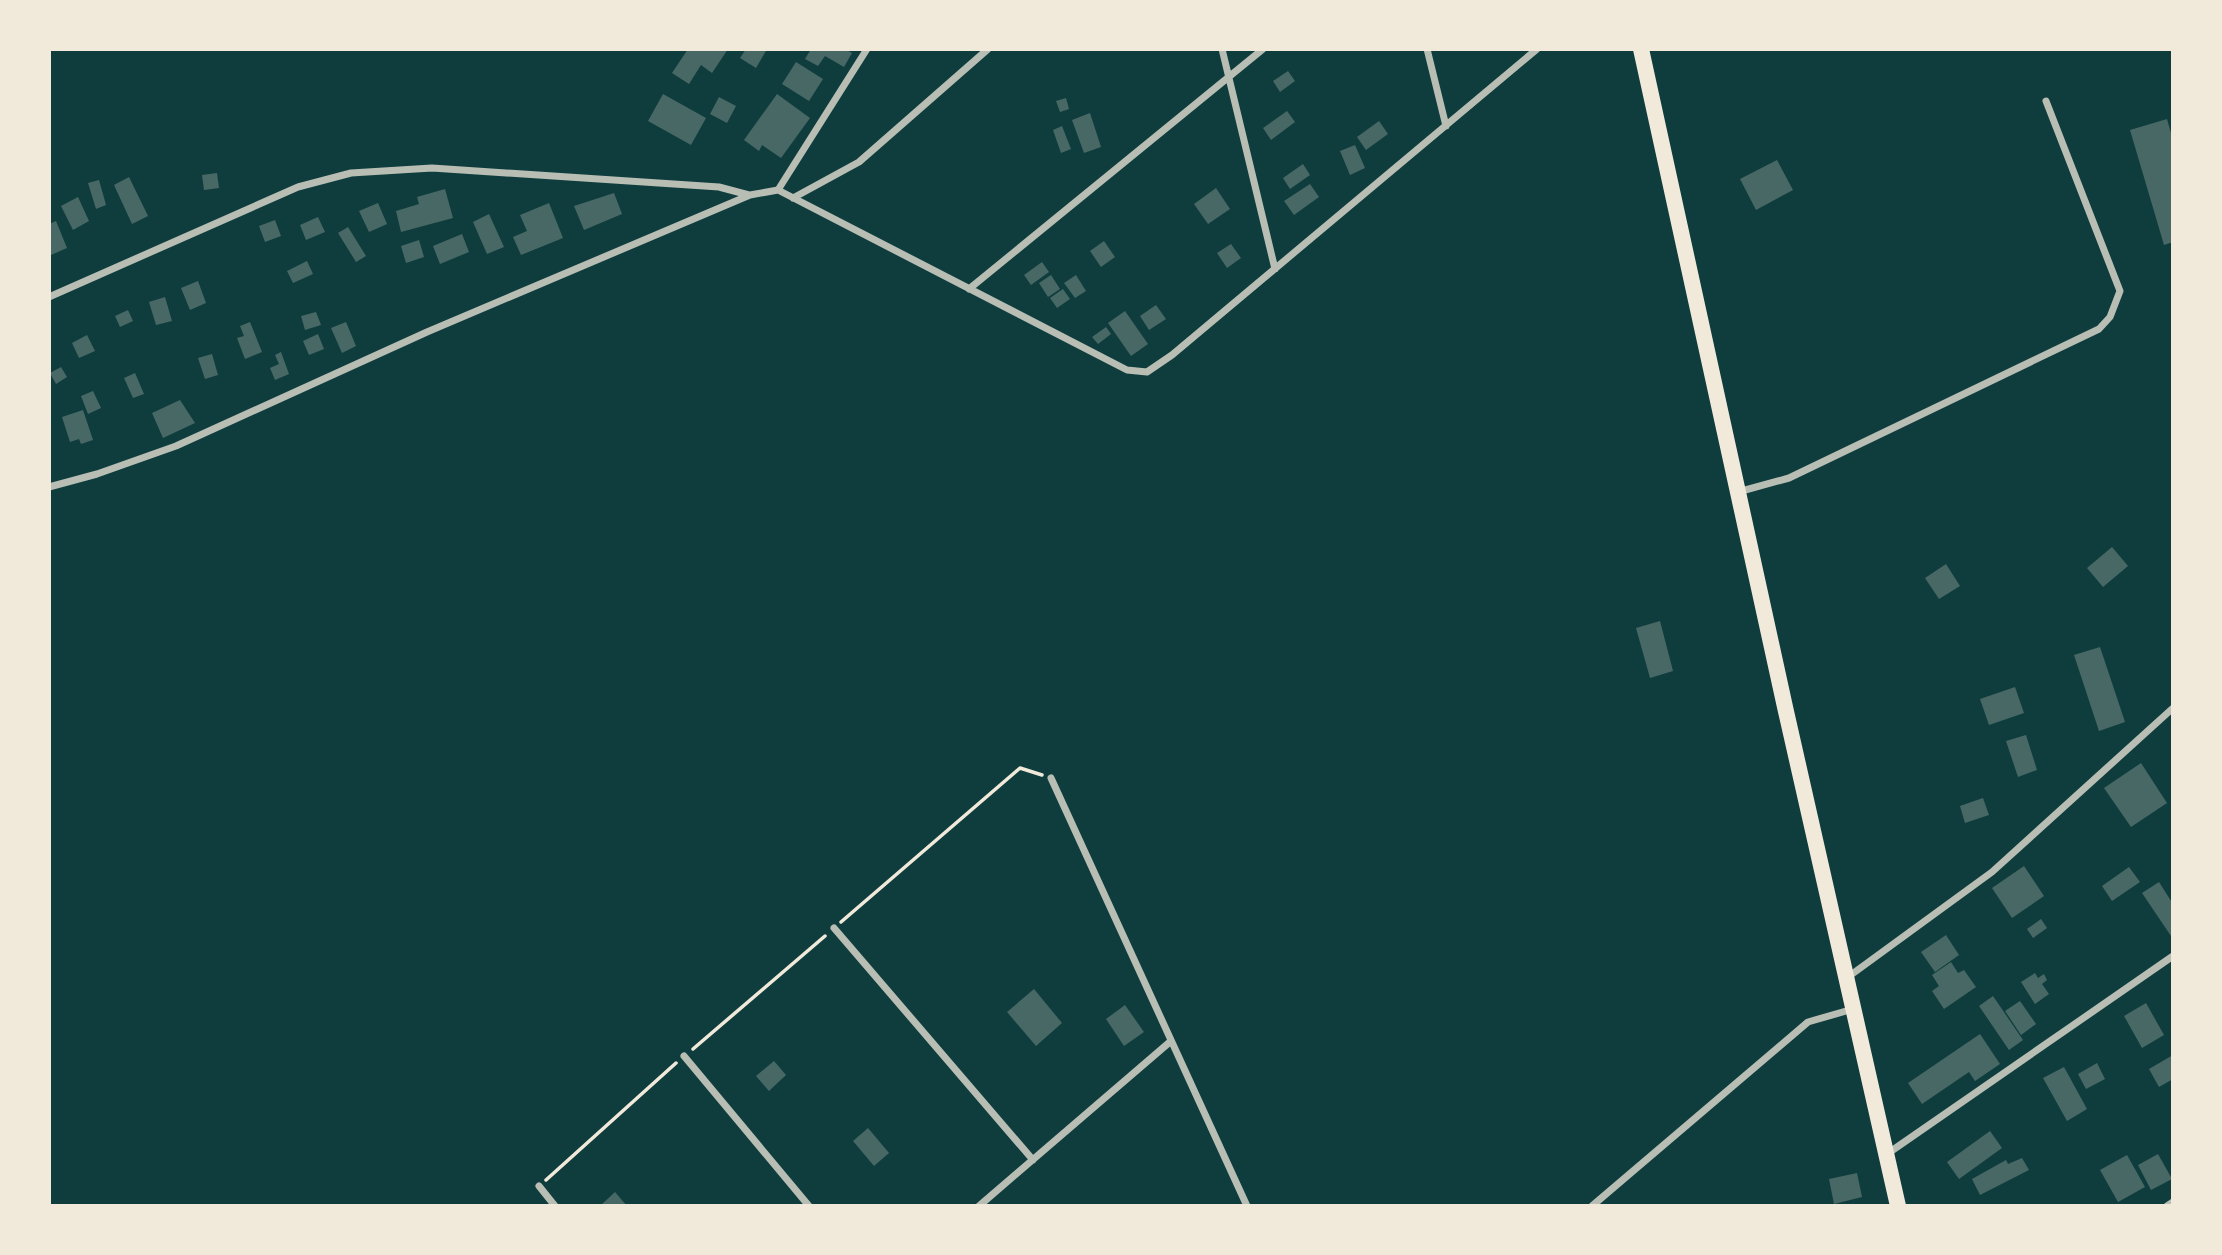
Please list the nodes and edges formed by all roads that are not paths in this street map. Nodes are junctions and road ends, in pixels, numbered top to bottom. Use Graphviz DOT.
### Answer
graph roads {
  1 [pos="867,49"];
  2 [pos="988,49"];
  3 [pos="1222,49"];
  4 [pos="1263,49"];
  5 [pos="1427,49"];
  6 [pos="1537,49"];
  7 [pos="1641,49"];
  8 [pos="1229,77"];
  9 [pos="2046,101"];
  10 [pos="1446,126"];
  11 [pos="778,190"];
  12 [pos="750,195"];
  13 [pos="793,198"];
  14 [pos="1275,269"];
  15 [pos="969,289"];
  16 [pos="49,297"];
  17 [pos="49,487"];
  18 [pos="1738,492"];
  19 [pos="2173,708"];
  20 [pos="1051,778"];
  21 [pos="834,928"];
  22 [pos="2173,956"];
  23 [pos="1846,978"];
  24 [pos="1853,1009"];
  25 [pos="1171,1041"];
  26 [pos="684,1056"];
  27 [pos="1886,1154"];
  28 [pos="1032,1160"];
  29 [pos="539,1186"];
  30 [pos="2173,1202"];
  31 [pos="555,1206"];
  32 [pos="809,1206"];
  33 [pos="979,1206"];
  34 [pos="1247,1206"];
  35 [pos="1592,1206"];
  36 [pos="1898,1206"];
  37 [pos="2167,1206"];
  1 -- 11 [label="street"];
  2 -- 13 [label="street"];
  3 -- 8 [label="street"];
  4 -- 8 [label="street"];
  5 -- 10 [label="street"];
  6 -- 10 [label="street"];
  7 -- 18 [label="main road"];
  8 -- 14 [label="street"];
  8 -- 15 [label="street"];
  9 -- 18 [label="street"];
  10 -- 14 [label="street"];
  11 -- 12 [label="street"];
  11 -- 13 [label="street"];
  12 -- 16 [label="street"];
  12 -- 17 [label="street"];
  13 -- 15 [label="street"];
  14 -- 15 [label="street"];
  18 -- 23 [label="main road"];
  19 -- 23 [label="street"];
  20 -- 25 [label="street"];
  21 -- 28 [label="street"];
  22 -- 27 [label="street"];
  23 -- 24 [label="main road"];
  24 -- 27 [label="main road"];
  24 -- 35 [label="street"];
  25 -- 28 [label="street"];
  25 -- 34 [label="street"];
  26 -- 32 [label="street"];
  27 -- 36 [label="main road"];
  28 -- 33 [label="street"];
  29 -- 31 [label="street"];
  30 -- 37 [label="street"];
}
